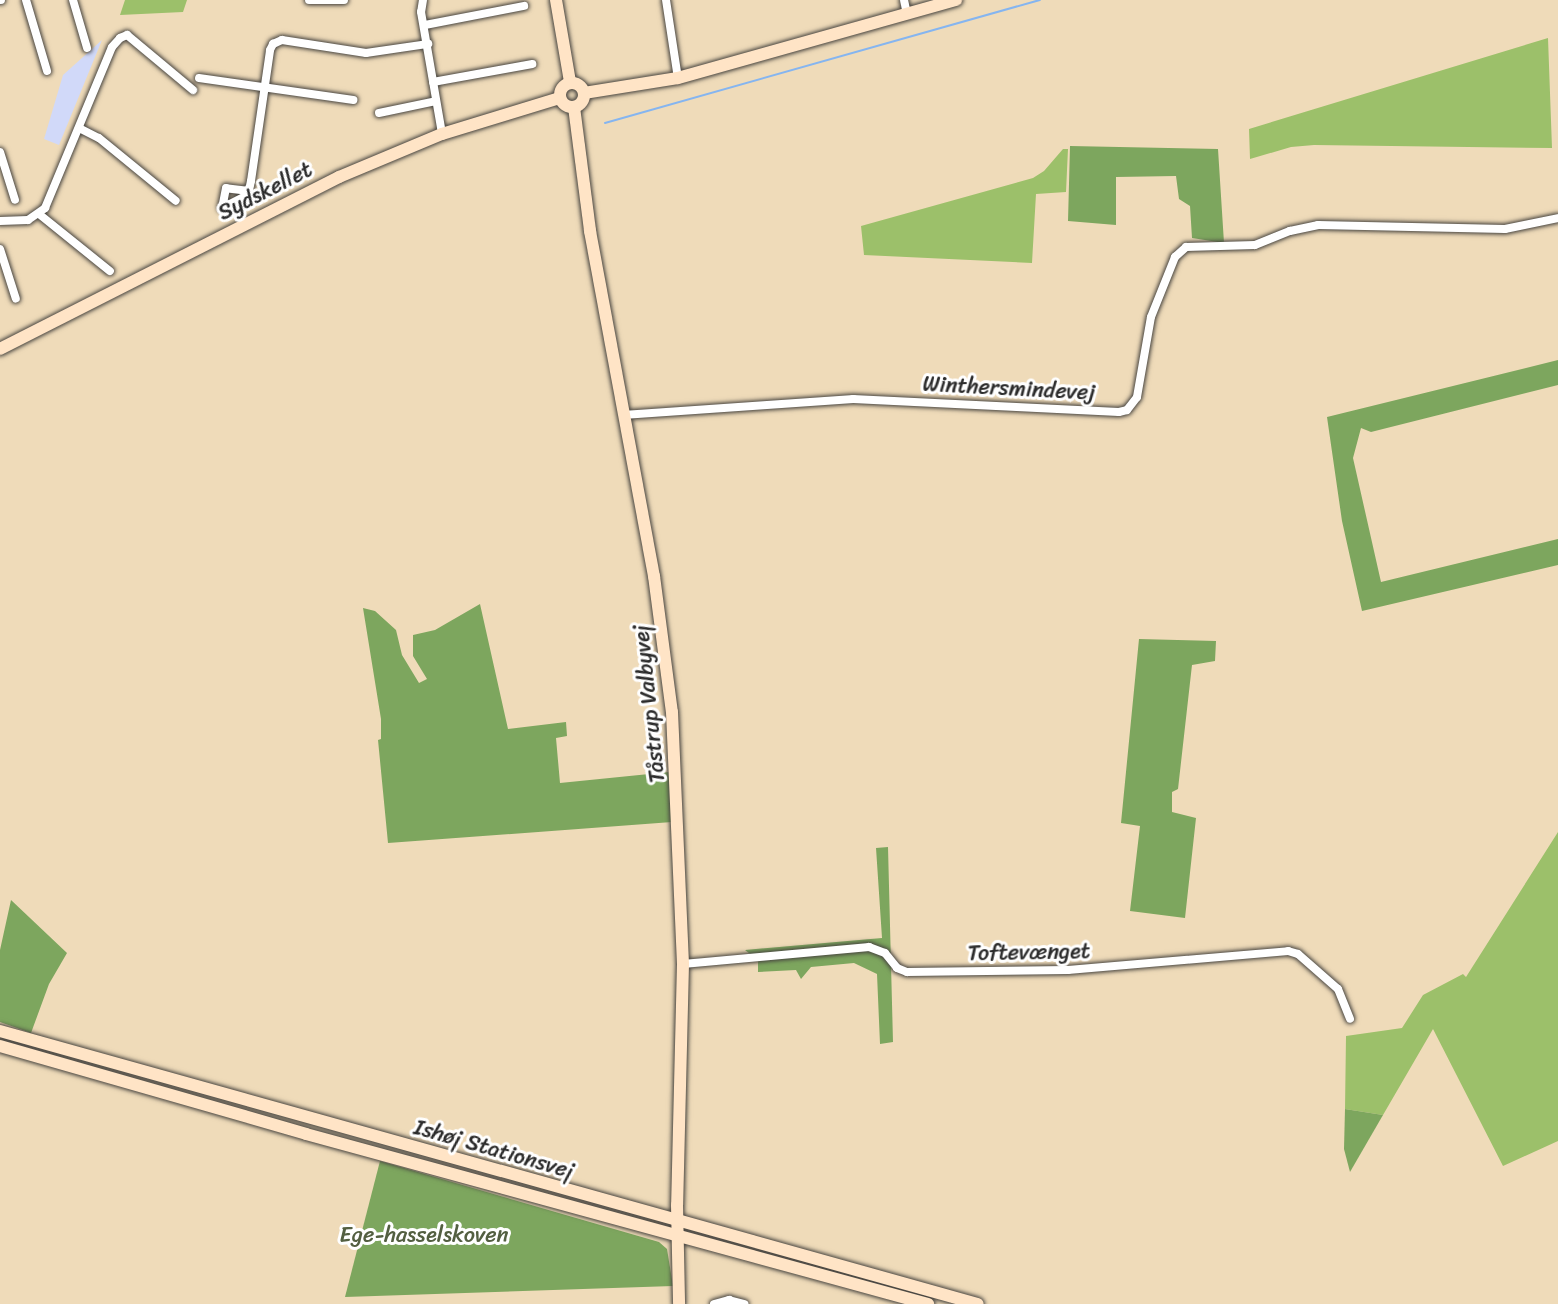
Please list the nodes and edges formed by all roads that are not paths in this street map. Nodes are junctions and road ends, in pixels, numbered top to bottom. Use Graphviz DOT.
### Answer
graph roads {
  1 [pos="26,0"];
  2 [pos="73,0"];
  3 [pos="309,0"];
  4 [pos="344,0"];
  5 [pos="423,0"];
  6 [pos="556,0"];
  7 [pos="666,0"];
  8 [pos="904,0"];
  9 [pos="956,0"];
  10 [pos="524,6"];
  11 [pos="907,14"];
  12 [pos="425,25"];
  13 [pos="428,44"];
  14 [pos="87,48"];
  15 [pos="532,64"];
  16 [pos="47,71"];
  17 [pos="199,78"];
  18 [pos="678,78"];
  19 [pos="433,82"];
  20 [pos="570,82"];
  21 [pos="264,87"];
  22 [pos="193,90"];
  23 [pos="584,93"];
  24 [pos="560,98"];
  25 [pos="353,100"];
  26 [pos="436,101"];
  27 [pos="574,107"];
  28 [pos="379,113"];
  29 [pos="79,128"];
  30 [pos="442,134"];
  31 [pos="0,152"];
  32 [pos="249,191"];
  33 [pos="15,200"];
  34 [pos="176,201"];
  35 [pos="39,214"];
  36 [pos="1558,218"];
  37 [pos="0,221"];
  38 [pos="0,249"];
  39 [pos="110,271"];
  40 [pos="16,299"];
  41 [pos="0,349"];
  42 [pos="623,415"];
  43 [pos="683,964"];
  44 [pos="1350,1019"];
  45 [pos="0,1031"];
  46 [pos="0,1046"];
  47 [pos="677,1221"];
  48 [pos="677,1235"];
  49 [pos="679,1304"];
  50 [pos="714,1304"];
  51 [pos="744,1304"];
  52 [pos="928,1304"];
  53 [pos="978,1304"];
  1 -- 16 [label="street"];
  2 -- 14 [label="street"];
  3 -- 4 [label="street"];
  5 -- 12 [label="street"];
  6 -- 20 [label="street"];
  7 -- 18 [label="street"];
  8 -- 11 [label="street"];
  9 -- 11 [label="street"];
  10 -- 12 [label="street"];
  11 -- 18 [label="street"];
  12 -- 13 [label="street"];
  13 -- 19 [label="street"];
  13 -- 21 [label="street"];
  15 -- 19 [label="street"];
  17 -- 21 [label="street"];
  18 -- 23 [label="street"];
  19 -- 26 [label="street"];
  20 -- 23 [label="street"];
  20 -- 24 [label="street"];
  21 -- 25 [label="street"];
  21 -- 32 [label="street"];
  22 -- 29 [label="street"];
  23 -- 27 [label="street"];
  24 -- 27 [label="street"];
  24 -- 30 [label="street, Sydskellet"];
  26 -- 28 [label="street"];
  26 -- 30 [label="street"];
  27 -- 42 [label="street, Tåstrup Valbyvej"];
  29 -- 34 [label="street"];
  29 -- 35 [label="street"];
  30 -- 41 [label="street, Sydskellet"];
  31 -- 33 [label="street"];
  35 -- 37 [label="street"];
  35 -- 39 [label="street"];
  36 -- 42 [label="street, Winthersmindevej"];
  38 -- 40 [label="street"];
  42 -- 43 [label="street, Tåstrup Valbyvej"];
  43 -- 44 [label="street, Toftevænget"];
  43 -- 47 [label="street, Tåstrup Valbyvej"];
  45 -- 47 [label="street, Ishøj Stationsvej"];
  46 -- 48 [label="street, Ishøj Stationsvej"];
  47 -- 48 [label="street, Tåstrup Valbyvej"];
  47 -- 53 [label="street, Ishøj Stationsvej"];
  48 -- 49 [label="street, Tåstrup Valbyvej"];
  48 -- 52 [label="street, Ishøj Stationsvej"];
  50 -- 51 [label="street"];
}
